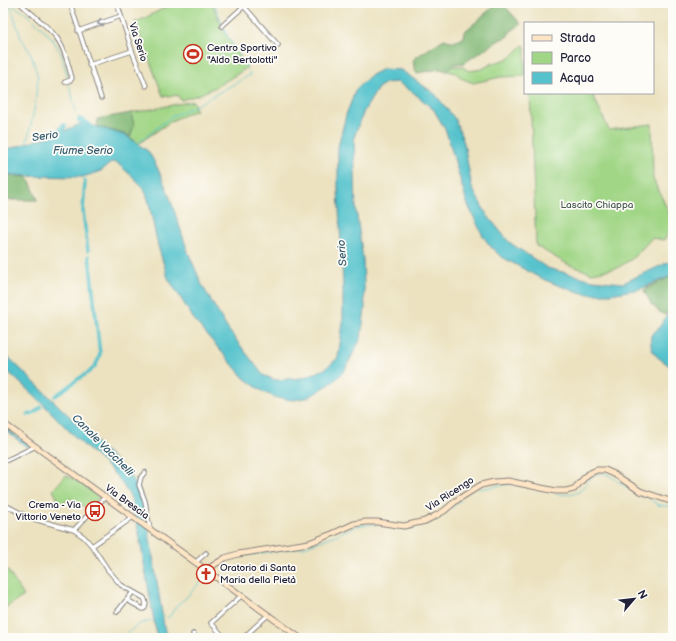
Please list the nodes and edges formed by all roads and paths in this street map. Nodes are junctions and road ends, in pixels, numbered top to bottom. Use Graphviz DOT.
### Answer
graph roads {
  1 [pos="20,3"];
  2 [pos="70,3"];
  3 [pos="117,3"];
  4 [pos="242,4"];
  5 [pos="121,16"];
  6 [pos="223,24"];
  7 [pos="78,31"];
  8 [pos="278,45"];
  9 [pos="132,51"];
  10 [pos="89,65"];
  11 [pos="65,82"];
  12 [pos="146,86"];
  13 [pos="101,98"];
  14 [pos="4,426"];
  15 [pos="36,446"];
  16 [pos="3,462"];
  17 [pos="145,472"];
  18 [pos="105,497"];
  19 [pos="673,502"];
  20 [pos="3,504"];
  21 [pos="134,518"];
  22 [pos="149,529"];
  23 [pos="74,530"];
  24 [pos="92,546"];
  25 [pos="206,553"];
  26 [pos="196,562"];
  27 [pos="206,570"];
  28 [pos="133,592"];
  29 [pos="241,596"];
  30 [pos="127,600"];
  31 [pos="117,612"];
  32 [pos="268,615"];
  33 [pos="193,634"];
  34 [pos="223,636"];
  35 [pos="197,638"];
  36 [pos="243,638"];
  37 [pos="300,638"];
  1 -- 11 [label="street"];
  2 -- 7 [label="street"];
  3 -- 5 [label="street, Via Serio"];
  4 -- 6 [label="street"];
  4 -- 8 [label="street"];
  5 -- 7 [label="street, one-way"];
  5 -- 9 [label="street, Via Serio"];
  7 -- 10 [label="street"];
  9 -- 10 [label="street"];
  9 -- 12 [label="street, Via Serio"];
  10 -- 13 [label="street"];
  14 -- 15 [label="street, Via Brescia"];
  15 -- 16 [label="street"];
  15 -- 18 [label="street, Via Brescia"];
  17 -- 22 [label="street"];
  18 -- 21 [label="street, Via Brescia"];
  18 -- 23 [label="street"];
  19 -- 27 [label="street, Via Ricengo"];
  20 -- 23 [label="street"];
  21 -- 22 [label="street, Via Brescia"];
  21 -- 24 [label="street"];
  22 -- 26 [label="street, Via Brescia"];
  23 -- 24 [label="street"];
  24 -- 28 [label="street"];
  25 -- 26 [label="street"];
  26 -- 27 [label="street, Via Brescia"];
  27 -- 29 [label="street, Via Brescia"];
  28 -- 30 [label="street"];
  28 -- 30 [label="street"];
  29 -- 32 [label="street, Via Brescia"];
  29 -- 34 [label="street"];
  30 -- 31 [label="street"];
  32 -- 36 [label="street"];
  32 -- 37 [label="street, Via Brescia"];
  33 -- 35 [label="street"];
}
